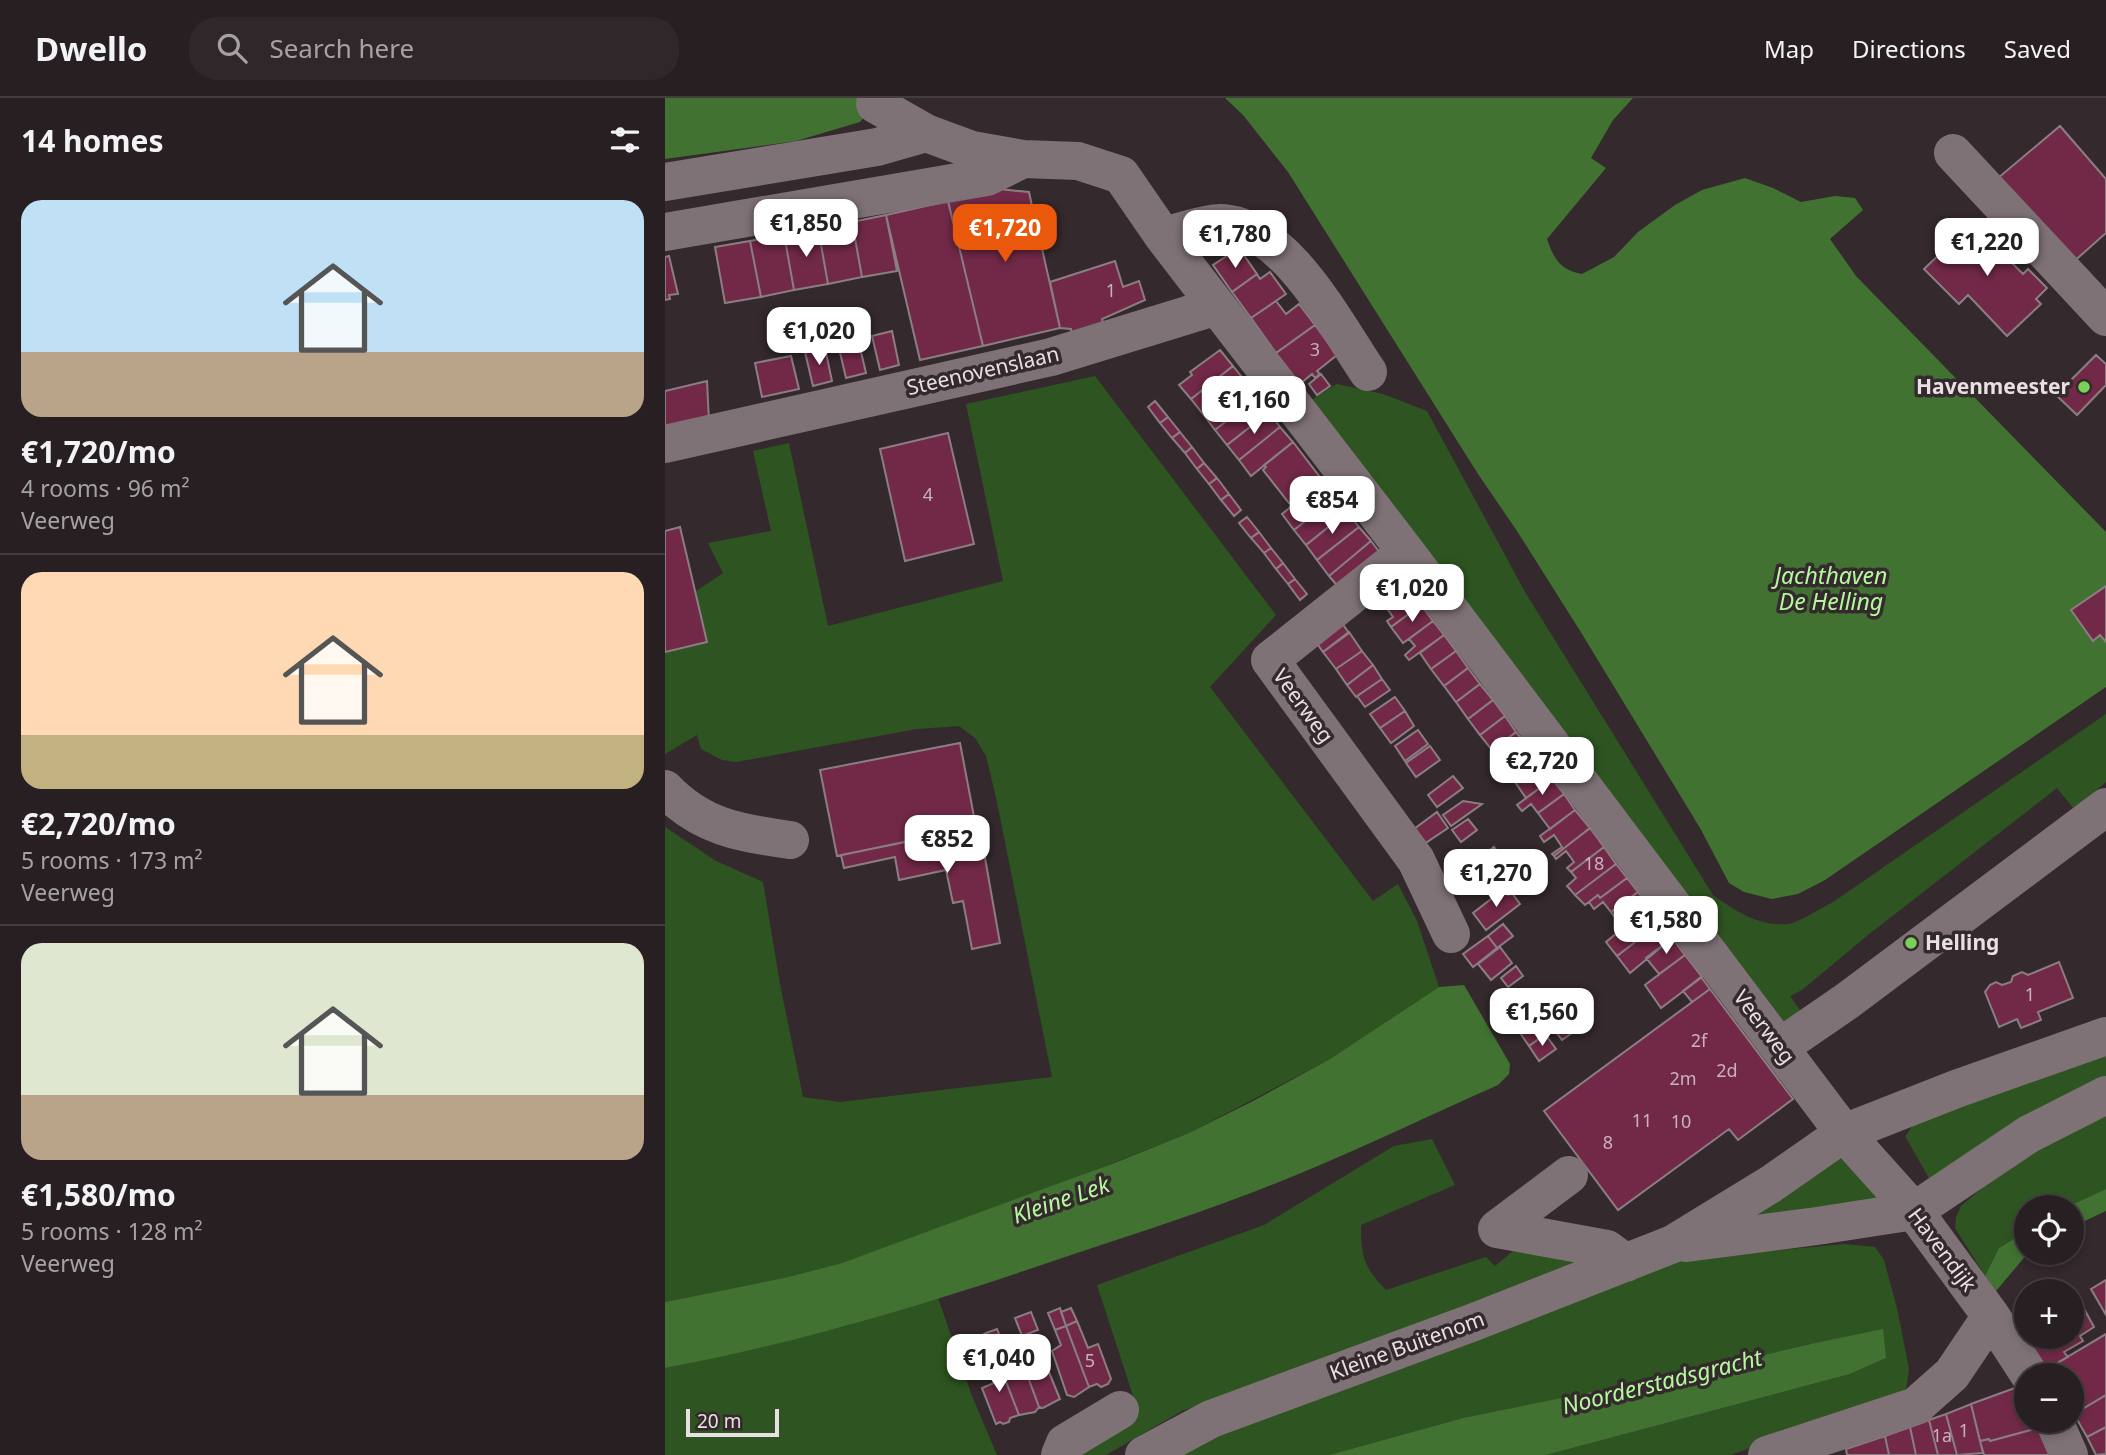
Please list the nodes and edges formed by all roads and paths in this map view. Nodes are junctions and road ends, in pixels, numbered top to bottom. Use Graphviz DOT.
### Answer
graph roads {
  1 [pos="875,104"];
  2 [pos="926,132"];
  3 [pos="1953,153"];
  4 [pos="1023,159"];
  5 [pos="665,183"];
  6 [pos="665,232"];
  7 [pos="1163,236"];
  8 [pos="1217,306"];
  9 [pos="2106,317"];
  10 [pos="1368,372"];
  11 [pos="665,444"];
  12 [pos="1406,552"];
  13 [pos="665,789"];
  14 [pos="2102,818"];
  15 [pos="790,840"];
  16 [pos="1451,934"];
  17 [pos="2106,1036"];
  18 [pos="1780,1047"];
  19 [pos="2106,1094"];
  20 [pos="1843,1133"];
  21 [pos="1569,1175"];
  22 [pos="1914,1211"];
  23 [pos="1673,1244"];
  24 [pos="1626,1263"];
  25 [pos="1991,1316"];
  26 [pos="2022,1363"];
  27 [pos="1120,1410"];
  28 [pos="2060,1433"];
  29 [pos="1060,1455"];
  30 [pos="1144,1455"];
  31 [pos="1767,1455"];
  32 [pos="2070,1455"];
  1 -- 2 [label="street, Veerweg"];
  2 -- 4 [label="street, Veerweg"];
  2 -- 5 [label="street"];
  3 -- 9 [label="street"];
  4 -- 6 [label="street, Veerweg"];
  4 -- 7 [label="street, Veerweg"];
  7 -- 8 [label="street, Veerweg"];
  7 -- 10 [label="street"];
  8 -- 11 [label="street, Steenovenslaan"];
  8 -- 12 [label="street, Veerweg"];
  12 -- 16 [label="street, Veerweg"];
  12 -- 18 [label="street, Veerweg"];
  13 -- 15 [label="street"];
  14 -- 18 [label="street"];
  17 -- 20 [label="street"];
  18 -- 20 [label="street, Veerweg"];
  19 -- 22 [label="street"];
  20 -- 22 [label="street, Havendijk"];
  20 -- 23 [label="street, Kleine Buitenom"];
  21 -- 24 [label="street"];
  22 -- 23 [label="street, Kleine Buitenom"];
  22 -- 25 [label="street, Havendijk"];
  23 -- 24 [label="street, Kleine Buitenom"];
  24 -- 30 [label="street, Kleine Buitenom"];
  25 -- 26 [label="street, Havendijk"];
  25 -- 31 [label="street"];
  27 -- 29 [label="street"];
  28 -- 32 [label="street"];
}
